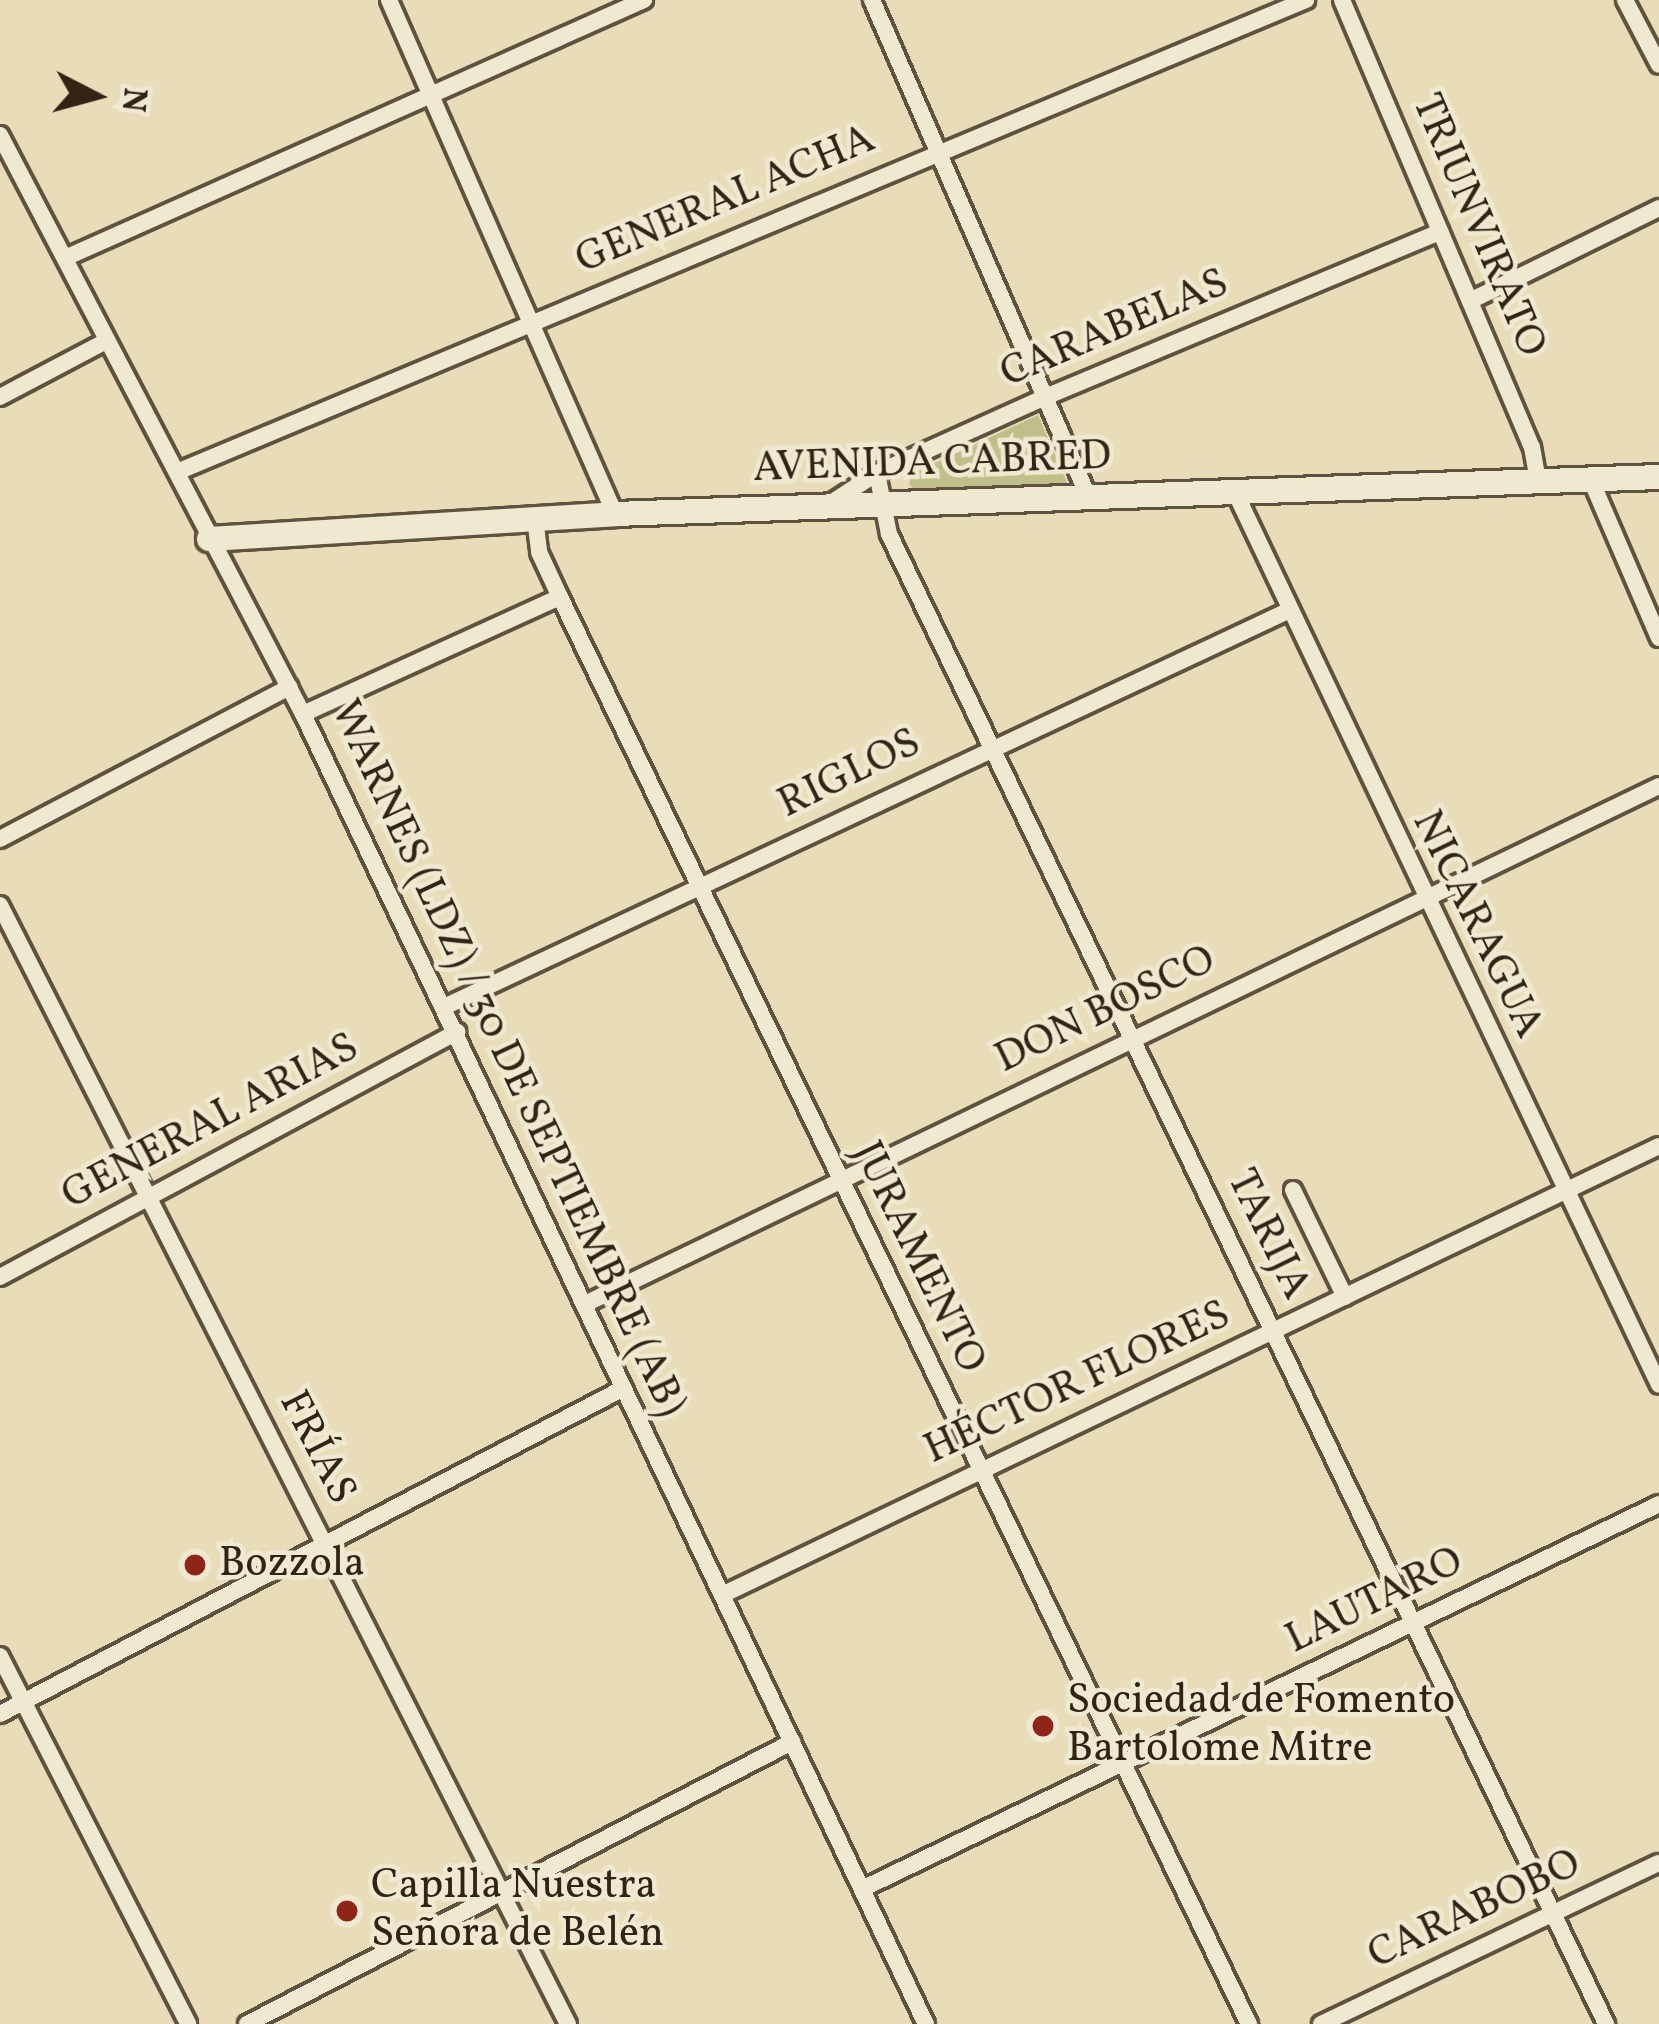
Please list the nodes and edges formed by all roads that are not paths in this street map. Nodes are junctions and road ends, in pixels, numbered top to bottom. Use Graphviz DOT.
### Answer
graph roads {
  1 [pos="389,0"];
  2 [pos="644,0"];
  3 [pos="872,0"];
  4 [pos="1306,0"];
  5 [pos="1342,0"];
  6 [pos="1624,0"];
  7 [pos="1659,65"];
  8 [pos="432,95"];
  9 [pos="0,135"];
  10 [pos="938,150"];
  11 [pos="1659,208"];
  12 [pos="1440,232"];
  13 [pos="64,258"];
  14 [pos="1470,301"];
  15 [pos="534,322"];
  16 [pos="106,340"];
  17 [pos="1050,395"];
  18 [pos="0,397"];
  19 [pos="177,472"];
  20 [pos="877,473"];
  21 [pos="1659,477"];
  22 [pos="1591,480"];
  23 [pos="1538,482"];
  24 [pos="1235,494"];
  25 [pos="1089,498"];
  26 [pos="880,506"];
  27 [pos="824,507"];
  28 [pos="615,514"];
  29 [pos="535,518"];
  30 [pos="209,539"];
  31 [pos="560,597"];
  32 [pos="1288,611"];
  33 [pos="1659,638"];
  34 [pos="289,688"];
  35 [pos="303,714"];
  36 [pos="993,747"];
  37 [pos="1659,786"];
  38 [pos="0,839"];
  39 [pos="699,887"];
  40 [pos="1422,899"];
  41 [pos="0,905"];
  42 [pos="444,1007"];
  43 [pos="457,1031"];
  44 [pos="1130,1038"];
  45 [pos="1659,1146"];
  46 [pos="838,1180"];
  47 [pos="1293,1190"];
  48 [pos="1567,1190"];
  49 [pos="147,1199"];
  50 [pos="0,1277"];
  51 [pos="1345,1298"];
  52 [pos="585,1304"];
  53 [pos="1274,1331"];
  54 [pos="1659,1385"];
  55 [pos="622,1389"];
  56 [pos="980,1470"];
  57 [pos="1659,1504"];
  58 [pos="326,1547"];
  59 [pos="722,1594"];
  60 [pos="1414,1623"];
  61 [pos="0,1656"];
  62 [pos="23,1702"];
  63 [pos="0,1714"];
  64 [pos="792,1742"];
  65 [pos="1122,1763"];
  66 [pos="1659,1863"];
  67 [pos="862,1889"];
  68 [pos="500,1891"];
  69 [pos="1553,1913"];
  70 [pos="188,2024"];
  71 [pos="247,2024"];
  72 [pos="568,2024"];
  73 [pos="926,2024"];
  74 [pos="1250,2024"];
  75 [pos="1321,2024"];
  76 [pos="1606,2024"];
  1 -- 8 [label="street"];
  2 -- 8 [label="street"];
  3 -- 10 [label="street"];
  4 -- 10 [label="street, GENERAL ACHA"];
  5 -- 12 [label="street, TRIUNVIRATO"];
  6 -- 7 [label="street"];
  8 -- 13 [label="street"];
  8 -- 15 [label="street"];
  9 -- 13 [label="street, WARNES (LDZ) / 30 DE SEPTIEMBRE (AB)"];
  10 -- 15 [label="street, GENERAL ACHA"];
  10 -- 17 [label="street"];
  11 -- 14 [label="street"];
  12 -- 14 [label="street, TRIUNVIRATO"];
  12 -- 17 [label="street, CARABELAS"];
  13 -- 16 [label="street, WARNES (LDZ) / 30 DE SEPTIEMBRE (AB)"];
  14 -- 23 [label="street, TRIUNVIRATO"];
  15 -- 19 [label="street, GENERAL ACHA"];
  15 -- 28 [label="street"];
  16 -- 18 [label="street"];
  16 -- 19 [label="street, WARNES (LDZ) / 30 DE SEPTIEMBRE (AB)"];
  17 -- 20 [label="street, CARABELAS"];
  17 -- 25 [label="street"];
  19 -- 30 [label="street, WARNES (LDZ) / 30 DE SEPTIEMBRE (AB)"];
  20 -- 26 [label="street, TARIJA"];
  20 -- 27 [label="street, CARABELAS"];
  21 -- 22 [label="street, AVENIDA CABRED"];
  22 -- 23 [label="street, AVENIDA CABRED"];
  22 -- 33 [label="street"];
  23 -- 24 [label="street, AVENIDA CABRED"];
  24 -- 25 [label="street, AVENIDA CABRED"];
  24 -- 32 [label="street, NICARAGUA"];
  25 -- 26 [label="street, AVENIDA CABRED"];
  26 -- 27 [label="street, AVENIDA CABRED"];
  26 -- 36 [label="street, TARIJA"];
  27 -- 28 [label="street, AVENIDA CABRED"];
  28 -- 29 [label="street, AVENIDA CABRED"];
  29 -- 30 [label="street, AVENIDA CABRED"];
  29 -- 31 [label="street, JURAMENTO"];
  30 -- 34 [label="street, WARNES (LDZ) / 30 DE SEPTIEMBRE (AB)"];
  31 -- 35 [label="street"];
  31 -- 39 [label="street, JURAMENTO"];
  32 -- 36 [label="street, RIGLOS"];
  32 -- 40 [label="street, NICARAGUA"];
  34 -- 35 [label="street, WARNES (LDZ) / 30 DE SEPTIEMBRE (AB)"];
  34 -- 38 [label="street"];
  35 -- 42 [label="street, WARNES (LDZ) / 30 DE SEPTIEMBRE (AB)"];
  36 -- 39 [label="street, RIGLOS"];
  36 -- 44 [label="street, TARIJA"];
  37 -- 40 [label="street, DON BOSCO"];
  39 -- 42 [label="street, RIGLOS"];
  39 -- 46 [label="street, JURAMENTO"];
  40 -- 44 [label="street, DON BOSCO"];
  40 -- 48 [label="street, NICARAGUA"];
  41 -- 49 [label="street, FRÍAS"];
  42 -- 43 [label="street, WARNES (LDZ) / 30 DE SEPTIEMBRE (AB)"];
  43 -- 49 [label="street, GENERAL ARIAS"];
  43 -- 52 [label="street, WARNES (LDZ) / 30 DE SEPTIEMBRE (AB)"];
  44 -- 46 [label="street, DON BOSCO"];
  44 -- 53 [label="street, TARIJA"];
  45 -- 48 [label="street, HÉCTOR FLORES"];
  46 -- 52 [label="street, DON BOSCO"];
  46 -- 56 [label="street, JURAMENTO"];
  47 -- 51 [label="street"];
  48 -- 51 [label="street, HÉCTOR FLORES"];
  48 -- 54 [label="street, NICARAGUA"];
  49 -- 50 [label="street, GENERAL ARIAS"];
  49 -- 58 [label="street, FRÍAS"];
  51 -- 53 [label="street, HÉCTOR FLORES"];
  52 -- 55 [label="street, WARNES (LDZ) / 30 DE SEPTIEMBRE (AB)"];
  53 -- 56 [label="street, HÉCTOR FLORES"];
  53 -- 60 [label="street, TARIJA"];
  55 -- 58 [label="street"];
  55 -- 59 [label="street, WARNES (LDZ) / 30 DE SEPTIEMBRE (AB)"];
  56 -- 59 [label="street, HÉCTOR FLORES"];
  56 -- 65 [label="street, JURAMENTO"];
  57 -- 60 [label="street, LAUTARO"];
  58 -- 62 [label="street"];
  58 -- 68 [label="street, FRÍAS"];
  59 -- 64 [label="street, WARNES (LDZ) / 30 DE SEPTIEMBRE (AB)"];
  60 -- 65 [label="street, LAUTARO"];
  60 -- 69 [label="street, TARIJA"];
  61 -- 62 [label="street"];
  62 -- 63 [label="street"];
  62 -- 70 [label="street"];
  64 -- 67 [label="street, WARNES (LDZ) / 30 DE SEPTIEMBRE (AB)"];
  64 -- 68 [label="street"];
  65 -- 67 [label="street, LAUTARO"];
  65 -- 74 [label="street, JURAMENTO"];
  66 -- 69 [label="street, CARABOBO"];
  67 -- 73 [label="street, WARNES (LDZ) / 30 DE SEPTIEMBRE (AB)"];
  68 -- 71 [label="street"];
  68 -- 72 [label="street, FRÍAS"];
  69 -- 75 [label="street, CARABOBO"];
  69 -- 76 [label="street, TARIJA"];
}
